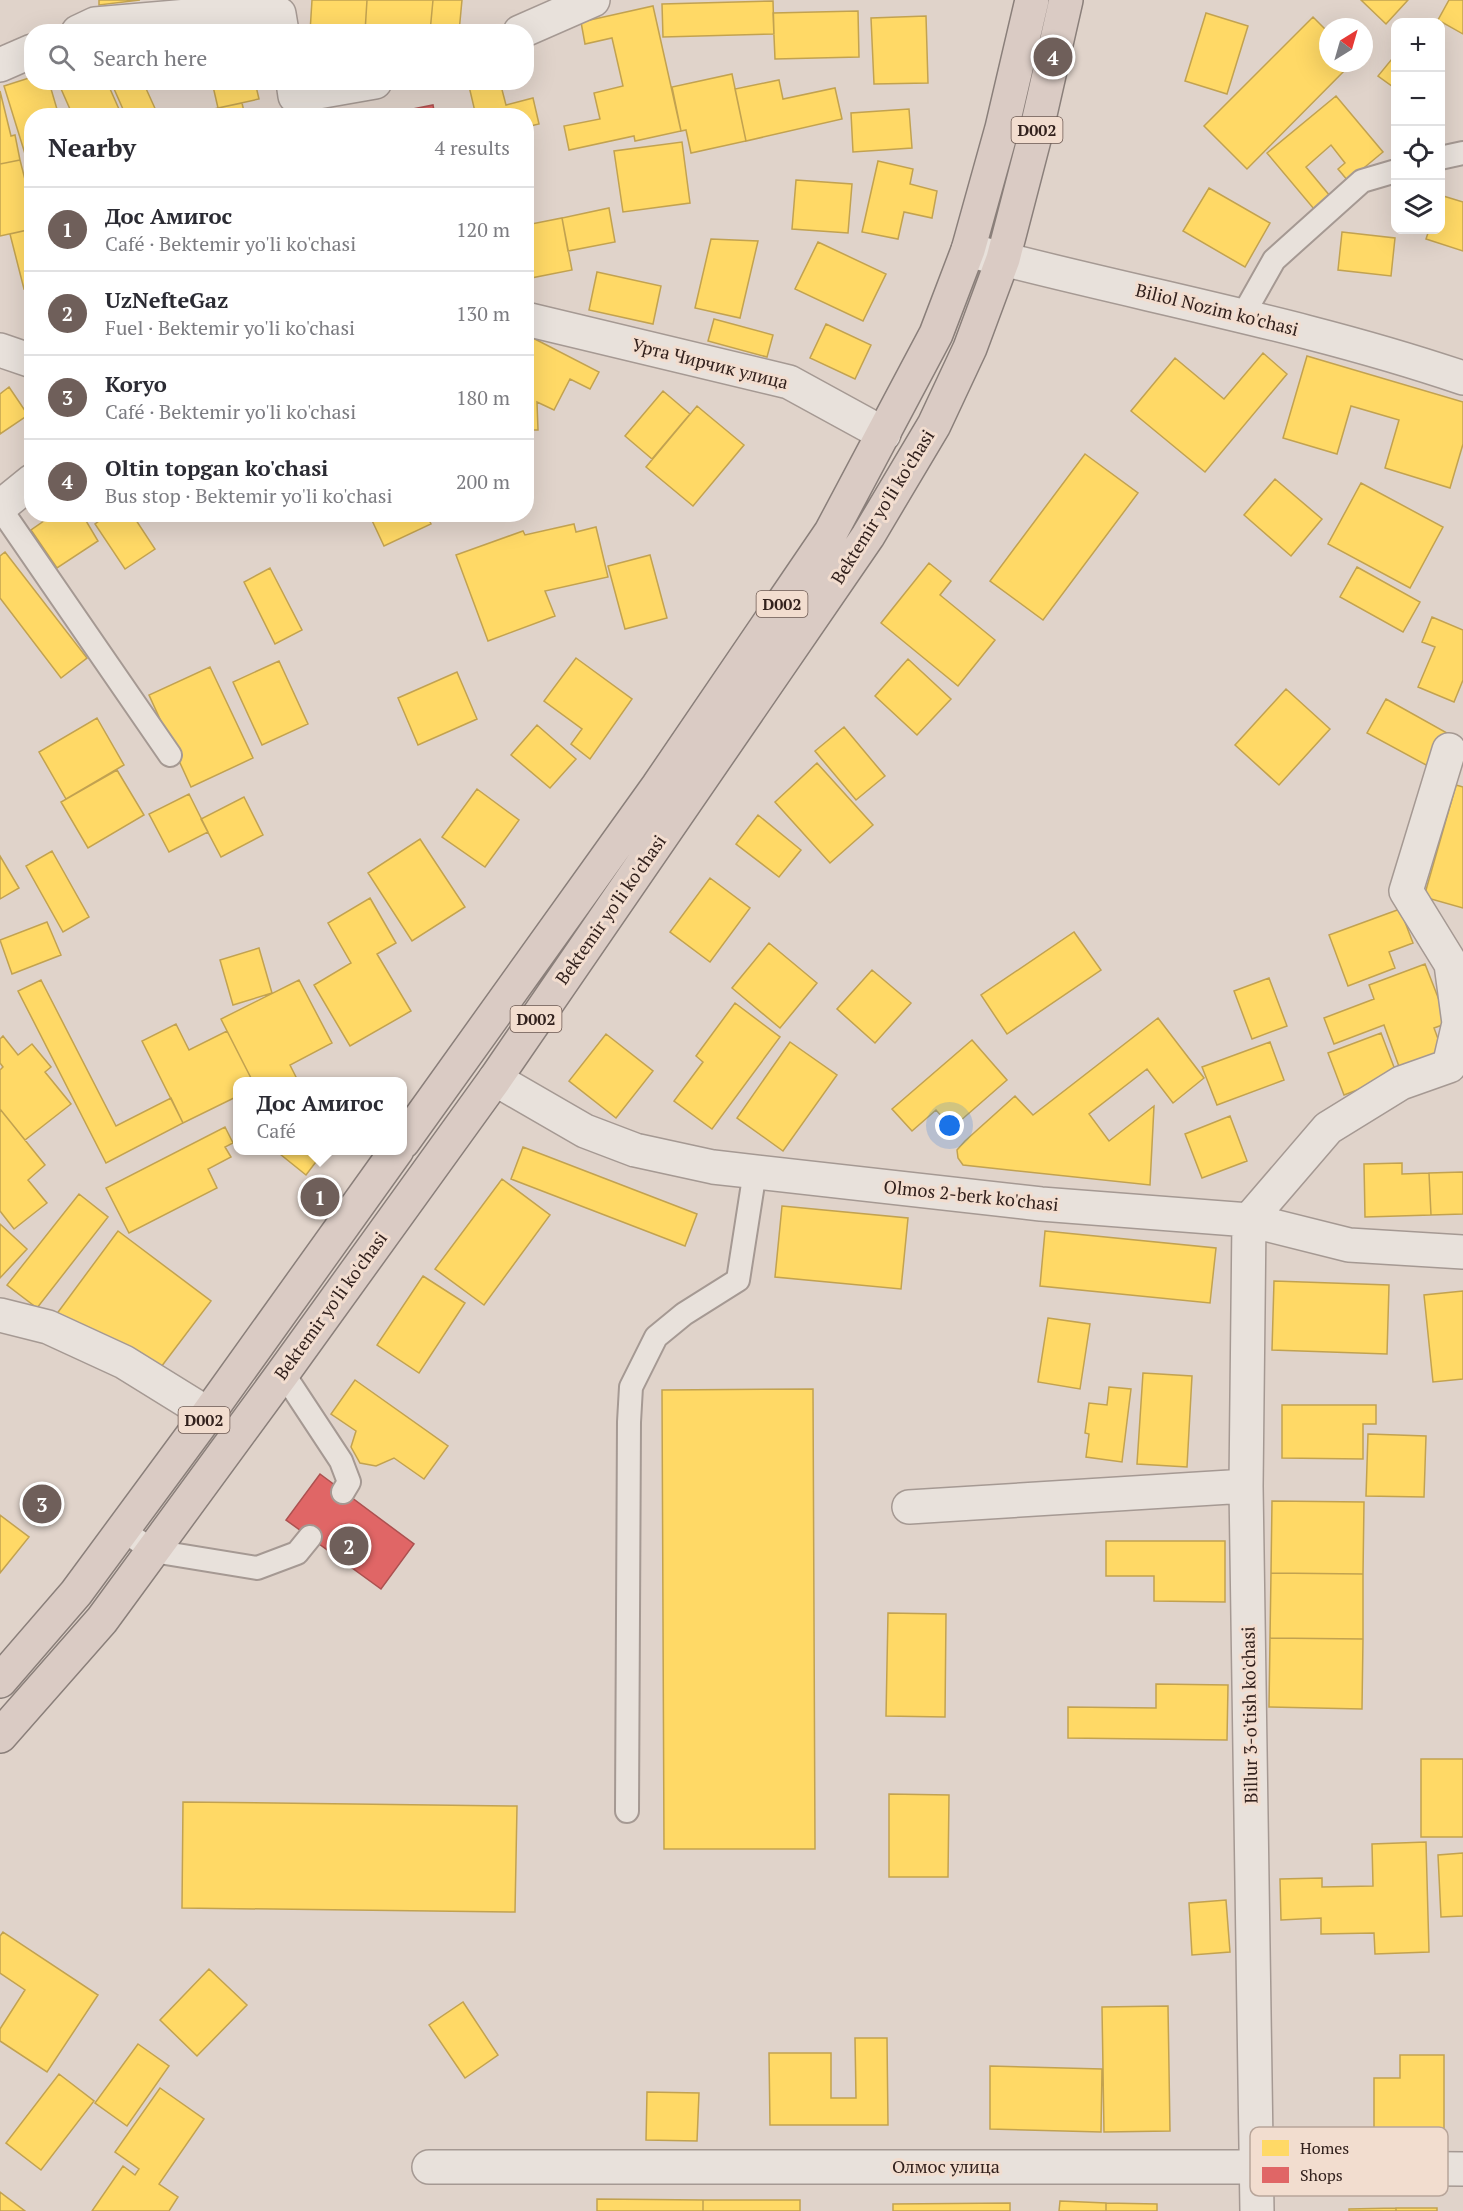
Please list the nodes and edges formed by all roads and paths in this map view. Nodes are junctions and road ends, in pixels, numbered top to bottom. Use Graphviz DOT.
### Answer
graph roads {
  1 [pos="593,0"];
  2 [pos="1025,0"];
  3 [pos="1066,0"];
  4 [pos="95,24"];
  5 [pos="281,24"];
  6 [pos="534,26"];
  7 [pos="24,54"];
  8 [pos="0,64"];
  9 [pos="332,90"];
  10 [pos="289,98"];
  11 [pos="1463,153"];
  12 [pos="1445,157"];
  13 [pos="1391,172"];
  14 [pos="968,250"];
  15 [pos="1003,259"];
  16 [pos="1243,315"];
  17 [pos="534,321"];
  18 [pos="0,350"];
  19 [pos="24,358"];
  20 [pos="1463,378"];
  21 [pos="884,434"];
  22 [pos="24,488"];
  23 [pos="0,508"];
  24 [pos="1449,750"];
  25 [pos="170,755"];
  26 [pos="495,1079"];
  27 [pos="407,1135"];
  28 [pos="393,1155"];
  29 [pos="755,1172"];
  30 [pos="1249,1220"];
  31 [pos="1463,1252"];
  32 [pos="0,1316"];
  33 [pos="283,1373"];
  34 [pos="208,1414"];
  35 [pos="1246,1486"];
  36 [pos="343,1492"];
  37 [pos="909,1507"];
  38 [pos="123,1530"];
  39 [pos="310,1537"];
  40 [pos="153,1551"];
  41 [pos="0,1681"];
  42 [pos="0,1736"];
  43 [pos="627,1811"];
  44 [pos="1256,2127"];
  45 [pos="429,2167"];
  46 [pos="1250,2167"];
  47 [pos="1448,2169"];
  48 [pos="1463,2169"];
  1 -- 6 [label="street"];
  2 -- 14 [label="highway, Bektemir yo'li ko'chasi / D002"];
  3 -- 15 [label="highway, Bektemir yo'li ko'chasi / D002"];
  4 -- 5 [label="street"];
  7 -- 8 [label="street"];
  9 -- 10 [label="street"];
  11 -- 12 [label="lane"];
  13 -- 16 [label="lane"];
  14 -- 15 [label="street, Biliol Nozim ko'chasi"];
  14 -- 21 [label="highway, Bektemir yo'li ko'chasi / D002"];
  15 -- 16 [label="street, Biliol Nozim ko'chasi"];
  15 -- 26 [label="highway, Bektemir yo'li ko'chasi / D002"];
  16 -- 20 [label="street, Biliol Nozim ko'chasi"];
  17 -- 21 [label="street, Урта Чирчик улица"];
  18 -- 19 [label="street"];
  21 -- 27 [label="highway, Bektemir yo'li ko'chasi / D002"];
  22 -- 23 [label="street"];
  23 -- 25 [label="lane"];
  24 -- 30 [label="street"];
  26 -- 29 [label="street, Olmos 2-berk ko'chasi"];
  26 -- 33 [label="highway, Bektemir yo'li ko'chasi / D002"];
  28 -- 34 [label="highway, Bektemir yo'li ko'chasi / D002"];
  29 -- 30 [label="street, Olmos 2-berk ko'chasi"];
  29 -- 43 [label="lane"];
  30 -- 31 [label="street, Olmos 2-berk ko'chasi"];
  30 -- 35 [label="street, Billur 3-o'tish ko'chasi"];
  32 -- 34 [label="street"];
  33 -- 36 [label="lane"];
  33 -- 40 [label="highway, Bektemir yo'li ko'chasi / D002"];
  34 -- 38 [label="highway, Bektemir yo'li ko'chasi / D002"];
  35 -- 37 [label="street"];
  35 -- 44 [label="street, Billur 3-o'tish ko'chasi"];
  38 -- 40 [label="lane"];
  38 -- 41 [label="highway, Bektemir yo'li ko'chasi / D002"];
  39 -- 40 [label="lane"];
  40 -- 42 [label="highway, Bektemir yo'li ko'chasi / D002"];
  45 -- 46 [label="street, Олмос улица"];
  47 -- 48 [label="street, Олмос улица"];
}
